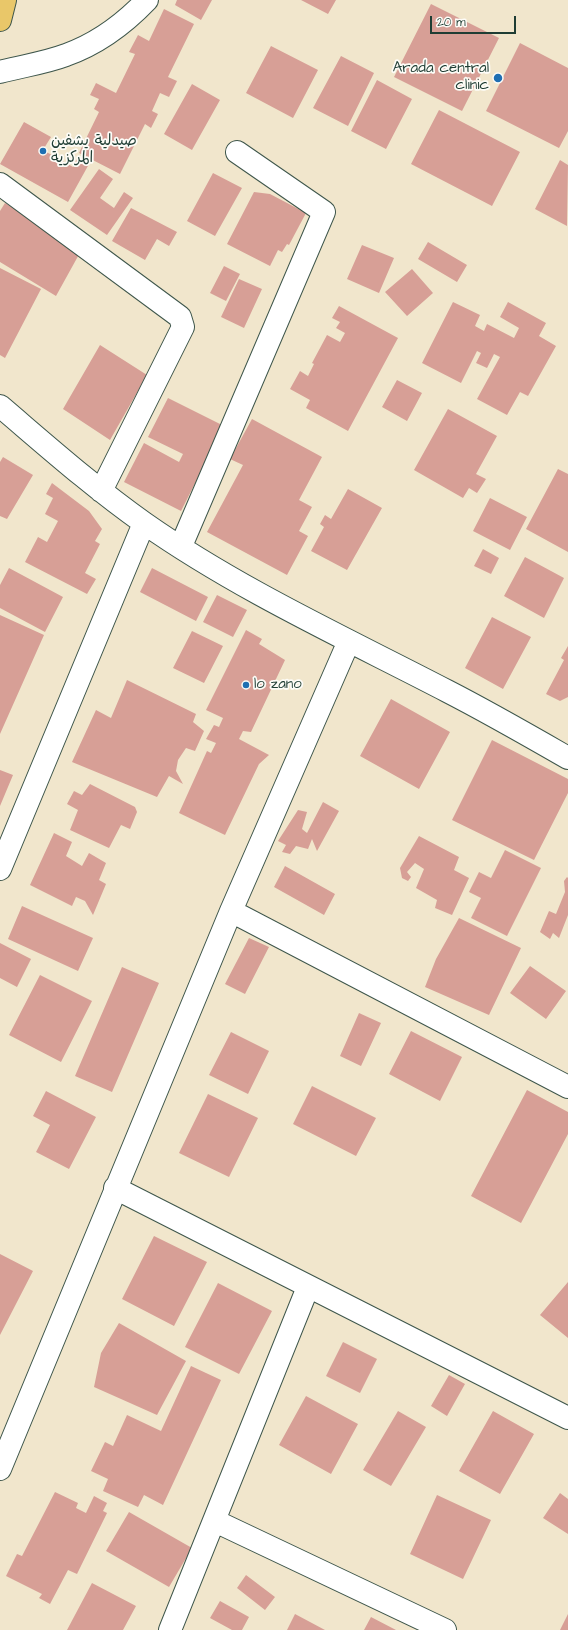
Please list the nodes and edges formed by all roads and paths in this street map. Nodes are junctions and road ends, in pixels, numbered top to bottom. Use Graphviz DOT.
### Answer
graph roads {
  1 [pos="5,0"];
  2 [pos="147,0"];
  3 [pos="0,20"];
  4 [pos="0,72"];
  5 [pos="237,152"];
  6 [pos="0,184"];
  7 [pos="0,406"];
  8 [pos="101,491"];
  9 [pos="144,523"];
  10 [pos="181,546"];
  11 [pos="349,641"];
  12 [pos="568,758"];
  13 [pos="0,869"];
  14 [pos="231,911"];
  15 [pos="568,1087"];
  16 [pos="115,1188"];
  17 [pos="308,1287"];
  18 [pos="568,1418"];
  19 [pos="0,1469"];
  20 [pos="215,1521"];
  21 [pos="170,1630"];
  22 [pos="444,1630"];
  1 -- 3 [label="main road"];
  2 -- 4 [label="street"];
  5 -- 10 [label="street"];
  6 -- 8 [label="street"];
  7 -- 8 [label="street"];
  8 -- 9 [label="street"];
  9 -- 10 [label="street"];
  9 -- 13 [label="street"];
  10 -- 11 [label="street"];
  11 -- 12 [label="street"];
  11 -- 14 [label="street"];
  14 -- 15 [label="street"];
  14 -- 16 [label="street"];
  16 -- 17 [label="street"];
  16 -- 19 [label="street"];
  17 -- 18 [label="street"];
  17 -- 20 [label="street"];
  20 -- 21 [label="street"];
  20 -- 22 [label="street"];
}
